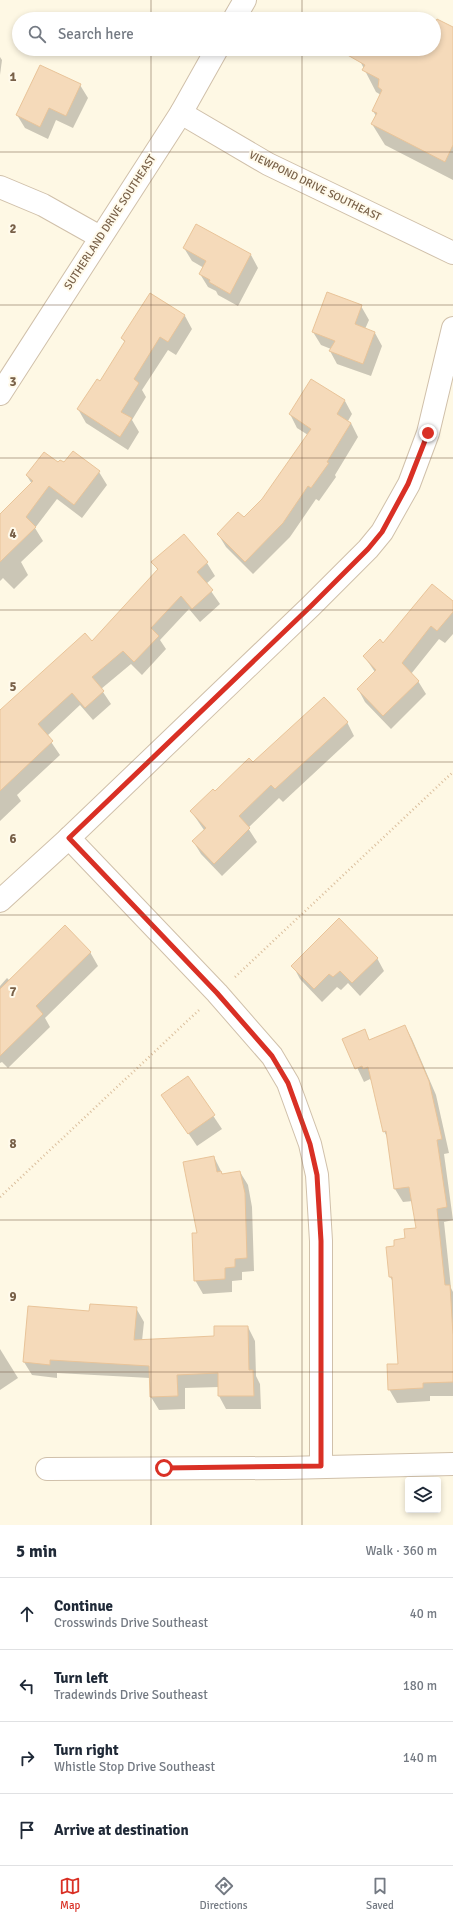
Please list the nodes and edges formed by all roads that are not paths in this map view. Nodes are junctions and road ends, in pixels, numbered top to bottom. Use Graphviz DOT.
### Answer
graph roads {
  1 [pos="245,0"];
  2 [pos="238,12"];
  3 [pos="213,56"];
  4 [pos="181,113"];
  5 [pos="0,187"];
  6 [pos="100,237"];
  7 [pos="453,253"];
  8 [pos="453,328"];
  9 [pos="0,394"];
  10 [pos="69,838"];
  11 [pos="0,901"];
  12 [pos="453,1464"];
  13 [pos="321,1466"];
  14 [pos="47,1469"];
  1 -- 2 [label="street"];
  3 -- 4 [label="street, SUTHERLAND DRIVE SOUTHEAST"];
  4 -- 6 [label="street, SUTHERLAND DRIVE SOUTHEAST"];
  4 -- 7 [label="street, VIEWPOND DRIVE SOUTHEAST"];
  5 -- 6 [label="street"];
  6 -- 9 [label="street, SUTHERLAND DRIVE SOUTHEAST"];
  8 -- 10 [label="street"];
  10 -- 11 [label="street"];
  10 -- 13 [label="street"];
  12 -- 13 [label="street"];
  13 -- 14 [label="street"];
}
